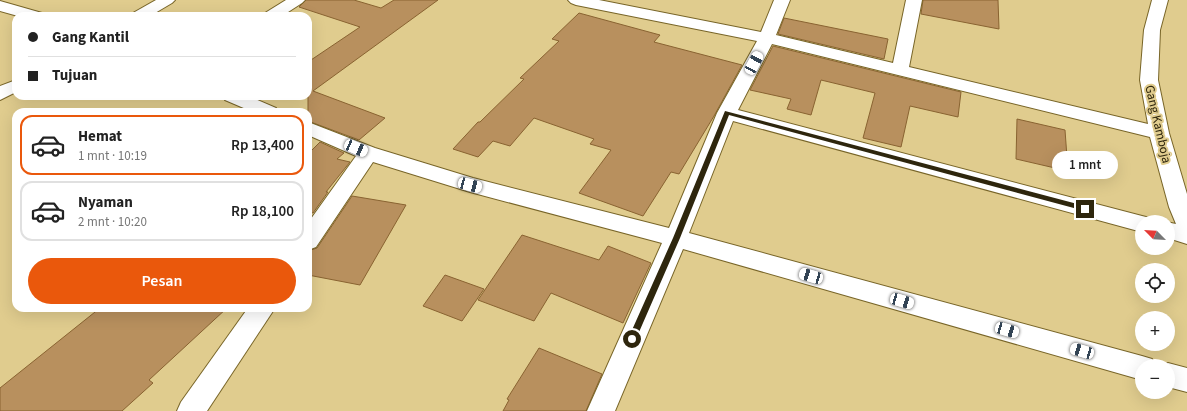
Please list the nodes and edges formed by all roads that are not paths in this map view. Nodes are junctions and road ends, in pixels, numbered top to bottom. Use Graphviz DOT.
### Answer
graph roads {
  1 [pos="167,0"];
  2 [pos="297,0"];
  3 [pos="576,0"];
  4 [pos="782,0"];
  5 [pos="914,0"];
  6 [pos="1160,0"];
  7 [pos="0,6"];
  8 [pos="22,12"];
  9 [pos="146,12"];
  10 [pos="277,12"];
  11 [pos="767,38"];
  12 [pos="900,69"];
  13 [pos="12,87"];
  14 [pos="0,94"];
  15 [pos="240,100"];
  16 [pos="255,108"];
  17 [pos="727,113"];
  18 [pos="312,130"];
  19 [pos="1159,133"];
  20 [pos="368,153"];
  21 [pos="1135,222"];
  22 [pos="1187,223"];
  23 [pos="1175,232"];
  24 [pos="312,235"];
  25 [pos="1187,235"];
  26 [pos="676,238"];
  27 [pos="259,312"];
  28 [pos="1135,366"];
  29 [pos="1175,377"];
  30 [pos="1187,380"];
  31 [pos="191,411"];
  32 [pos="601,411"];
  1 -- 9 [label="street"];
  2 -- 10 [label="street"];
  3 -- 11 [label="street"];
  4 -- 11 [label="street"];
  5 -- 12 [label="street"];
  6 -- 19 [label="street, Gang Kamboja"];
  7 -- 8 [label="street"];
  11 -- 12 [label="street"];
  11 -- 17 [label="street"];
  12 -- 19 [label="street"];
  13 -- 14 [label="street"];
  15 -- 16 [label="street"];
  17 -- 21 [label="street"];
  17 -- 26 [label="street"];
  18 -- 20 [label="street"];
  19 -- 22 [label="street, Gang Kamboja"];
  20 -- 24 [label="street"];
  20 -- 26 [label="street"];
  23 -- 25 [label="street"];
  26 -- 28 [label="street"];
  26 -- 32 [label="street"];
  27 -- 31 [label="street"];
  29 -- 30 [label="street"];
}
